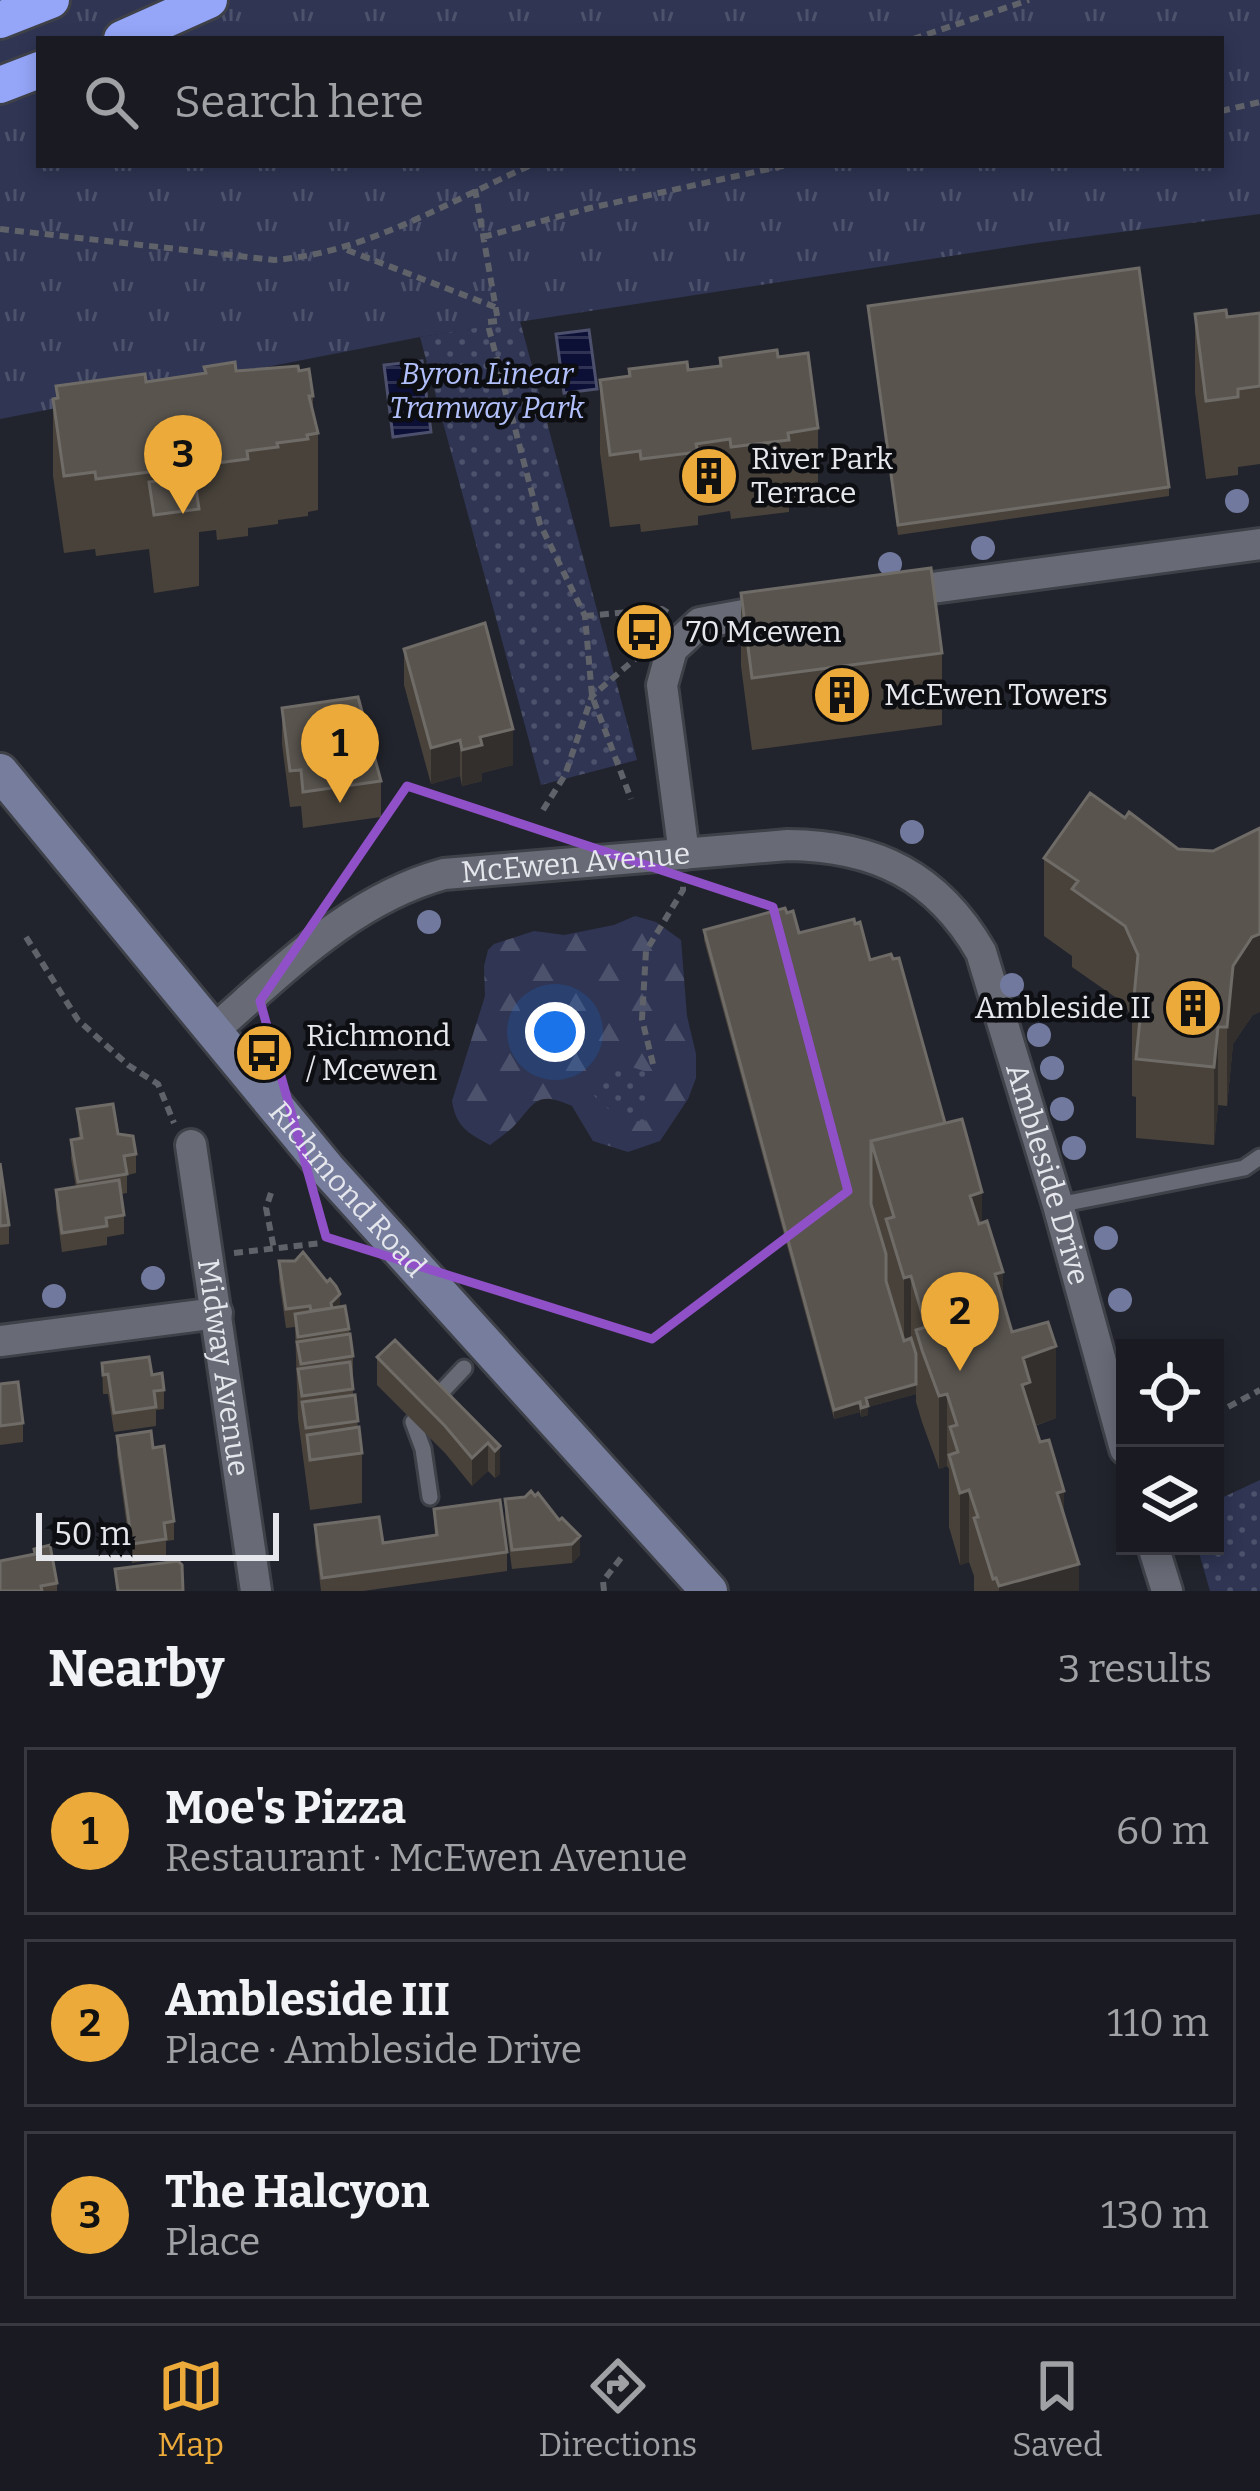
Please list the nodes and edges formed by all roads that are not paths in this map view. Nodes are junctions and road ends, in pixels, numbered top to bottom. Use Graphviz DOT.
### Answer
graph roads {
  1 [pos="51,0"];
  2 [pos="209,0"];
  3 [pos="0,20"];
  4 [pos="129,36"];
  5 [pos="36,71"];
  6 [pos="0,85"];
  7 [pos="1260,544"];
  8 [pos="869,597"];
  9 [pos="804,605"];
  10 [pos="0,772"];
  11 [pos="684,854"];
  12 [pos="213,1031"];
  13 [pos="191,1145"];
  14 [pos="1260,1157"];
  15 [pos="1058,1205"];
  16 [pos="217,1313"];
  17 [pos="0,1341"];
  18 [pos="464,1368"];
  19 [pos="430,1403"];
  20 [pos="413,1422"];
  21 [pos="1124,1447"];
  22 [pos="430,1498"];
  23 [pos="1156,1555"];
  24 [pos="256,1591"];
  25 [pos="710,1591"];
  26 [pos="1167,1591"];
  1 -- 3 [label="highway"];
  2 -- 4 [label="highway"];
  5 -- 6 [label="highway"];
  7 -- 8 [label="street"];
  9 -- 11 [label="street, McEwen Avenue"];
  10 -- 12 [label="main road, Richmond Road"];
  11 -- 12 [label="street, McEwen Avenue"];
  11 -- 15 [label="street, Ambleside Drive"];
  12 -- 25 [label="main road, Richmond Road"];
  13 -- 16 [label="street, Midway Avenue"];
  14 -- 15 [label="lane"];
  15 -- 21 [label="street, Ambleside Drive"];
  16 -- 17 [label="street"];
  16 -- 24 [label="street, Midway Avenue"];
  18 -- 19 [label="lane"];
  20 -- 22 [label="lane"];
  23 -- 26 [label="street"];
}
